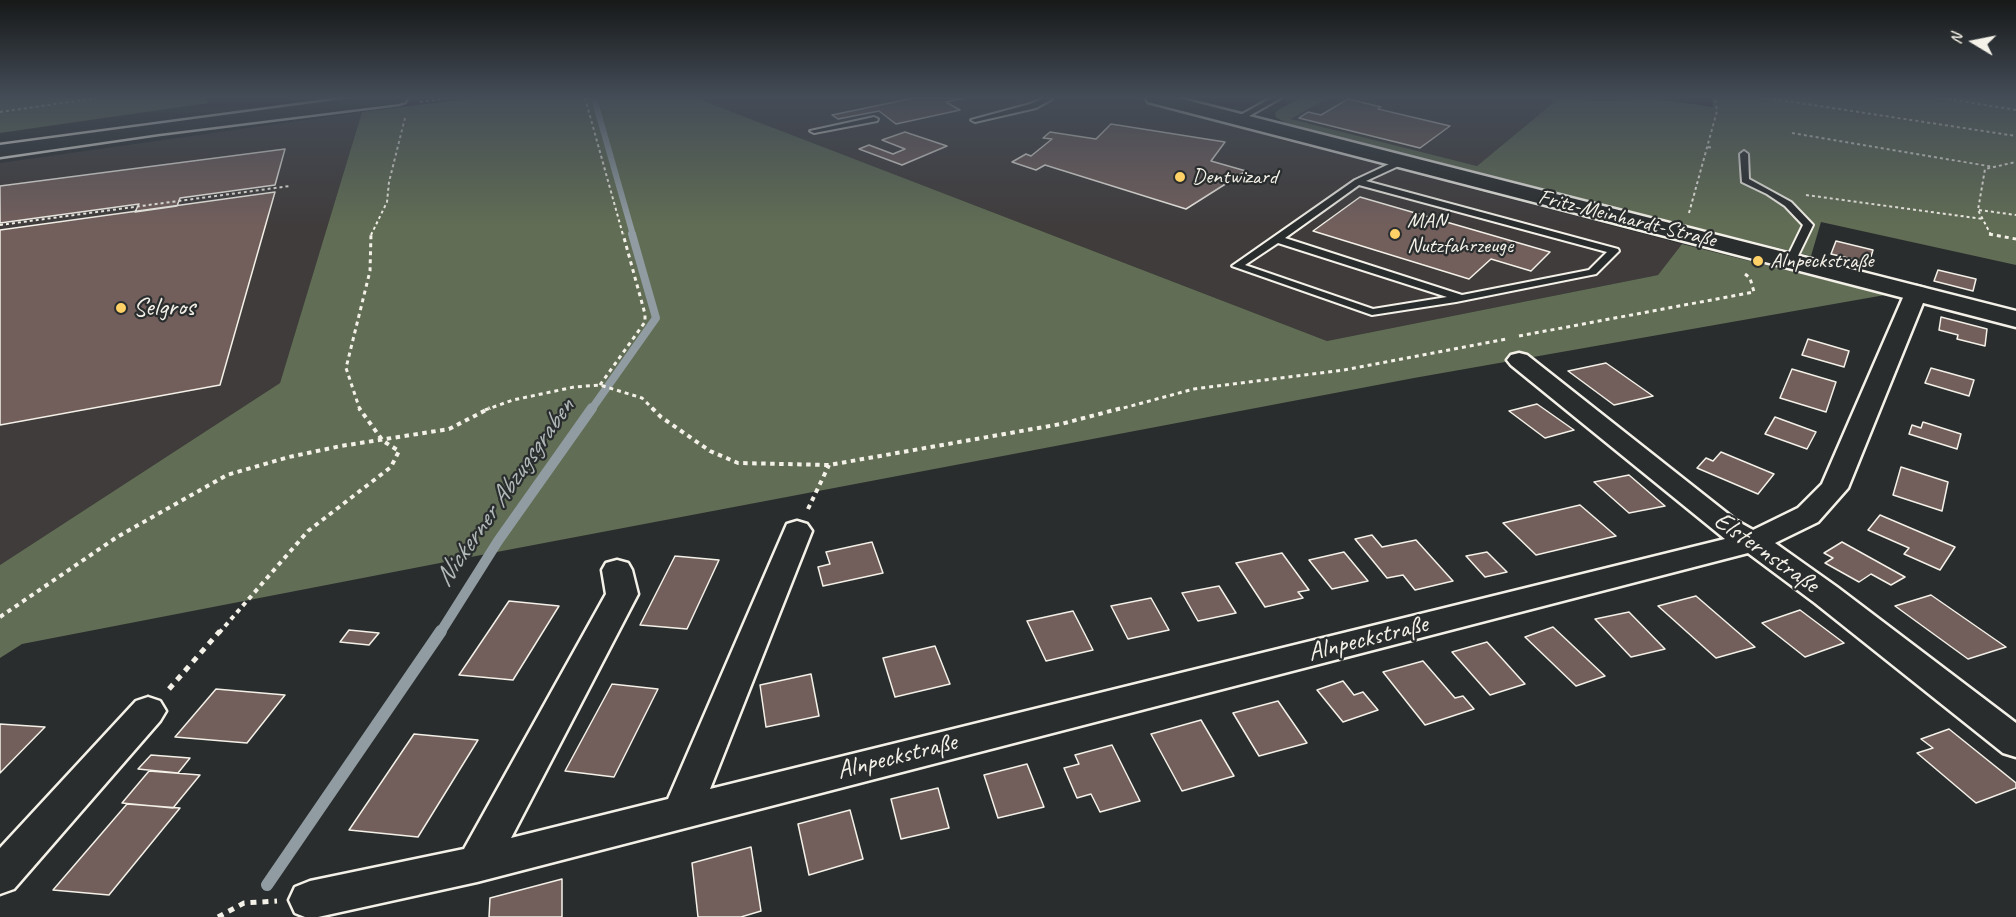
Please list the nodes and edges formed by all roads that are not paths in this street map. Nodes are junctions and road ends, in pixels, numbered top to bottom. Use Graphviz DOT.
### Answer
graph roads {
  1 [pos="15,141"];
  2 [pos="69,141"];
  3 [pos="1327,141"];
  4 [pos="0,143"];
  5 [pos="0,151"];
  6 [pos="1744,154"];
  7 [pos="1402,160"];
  8 [pos="1358,182"];
  9 [pos="1277,239"];
  10 [pos="1791,260"];
  11 [pos="1916,293"];
  12 [pos="1461,298"];
  13 [pos="2016,319"];
  14 [pos="1518,360"];
  15 [pos="798,531"];
  16 [pos="1753,542"];
  17 [pos="617,570"];
  18 [pos="148,711"];
  19 [pos="2016,743"];
  20 [pos="682,811"];
  21 [pos="477,864"];
  22 [pos="0,876"];
  23 [pos="310,900"];
  1 -- 4 [label="street"];
  2 -- 5 [label="street"];
  3 -- 7 [label="street, Fritz-Meinhardt-Straße"];
  6 -- 10 [label="lane"];
  7 -- 8 [label="lane"];
  7 -- 10 [label="street, Fritz-Meinhardt-Straße"];
  8 -- 9 [label="lane"];
  8 -- 12 [label="lane"];
  9 -- 12 [label="lane"];
  9 -- 12 [label="lane"];
  10 -- 11 [label="street, Fritz-Meinhardt-Straße"];
  11 -- 13 [label="street, Fritz-Meinhardt-Straße"];
  11 -- 16 [label="street, Alnpeckstraße"];
  14 -- 16 [label="street, Elsternstraße"];
  15 -- 20 [label="street"];
  16 -- 19 [label="street, Elsternstraße"];
  16 -- 20 [label="street, Alnpeckstraße"];
  17 -- 21 [label="street"];
  18 -- 22 [label="street"];
  20 -- 21 [label="street, Alnpeckstraße"];
  21 -- 23 [label="street, Alnpeckstraße"];
}
